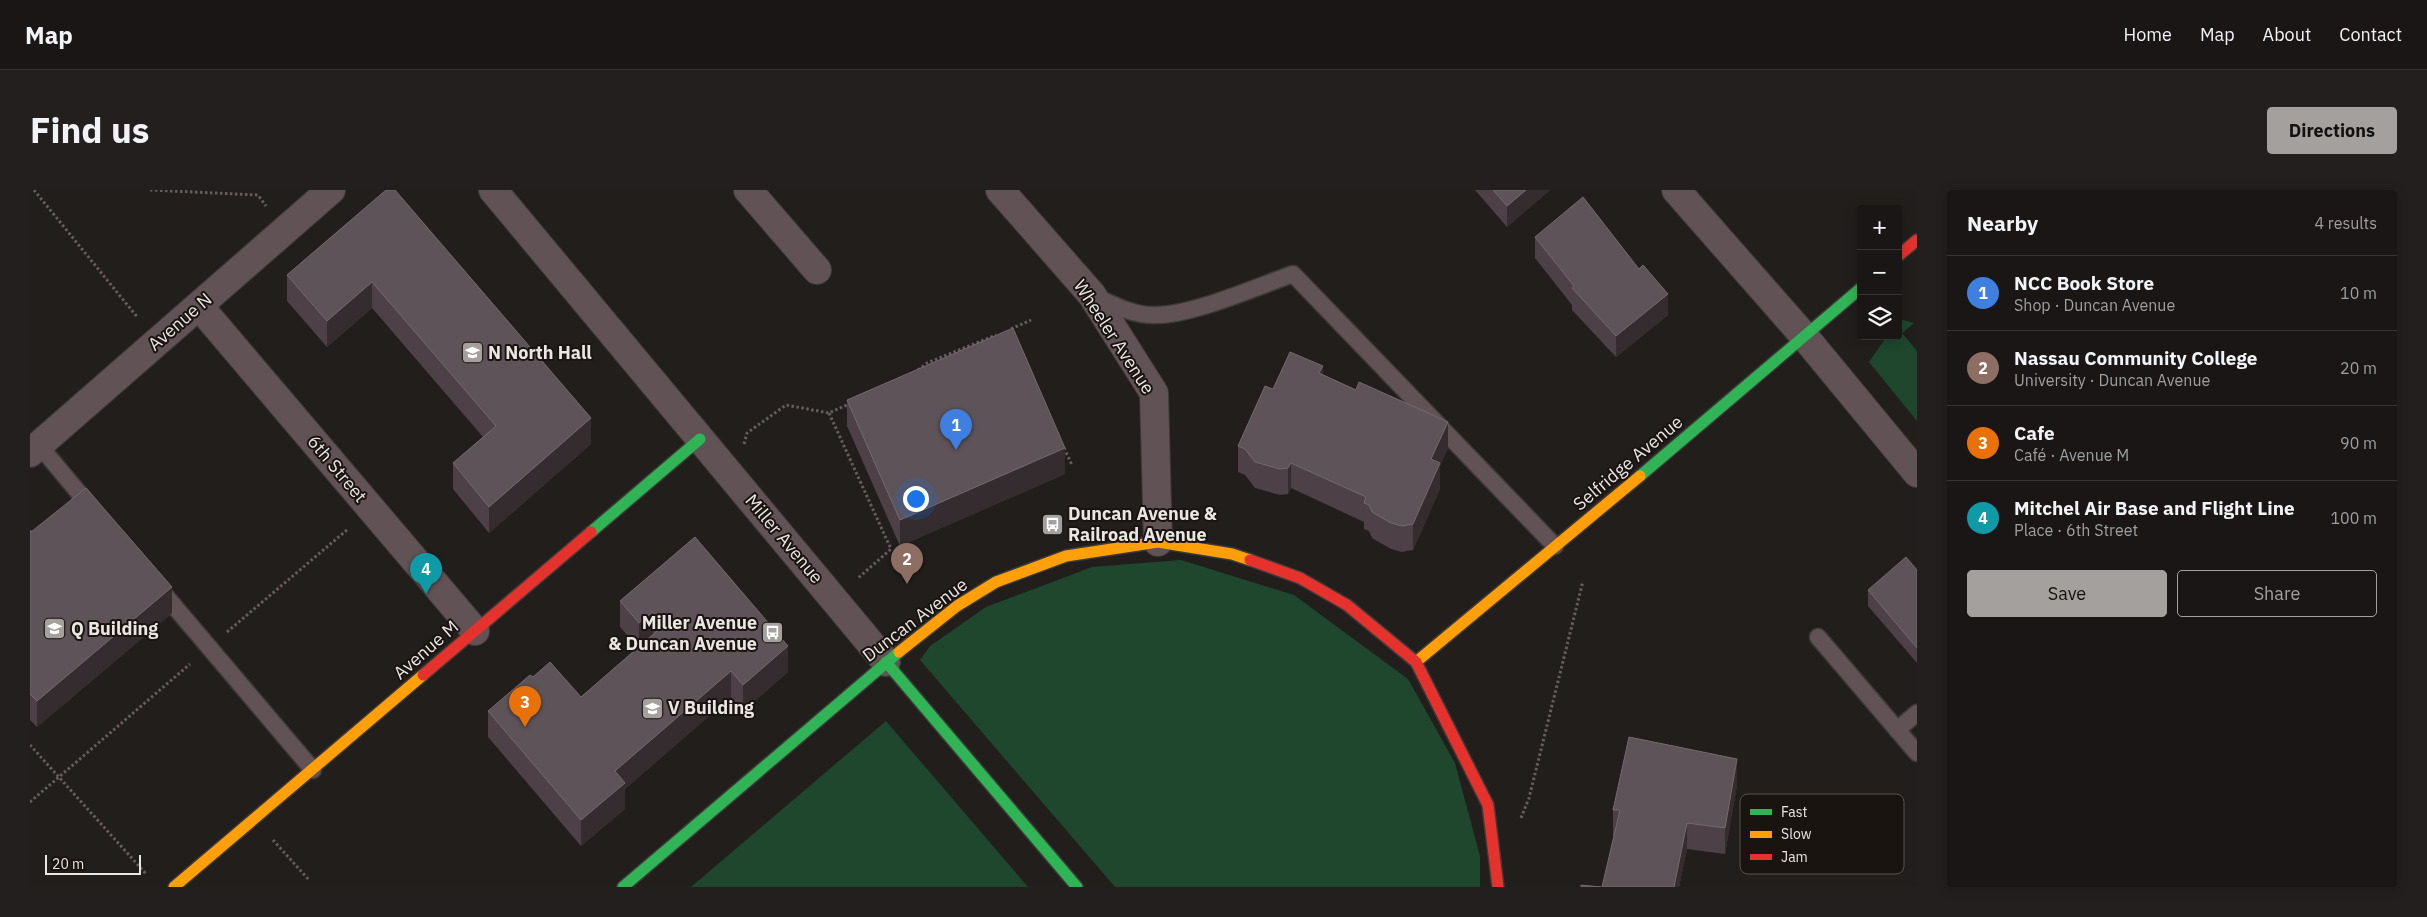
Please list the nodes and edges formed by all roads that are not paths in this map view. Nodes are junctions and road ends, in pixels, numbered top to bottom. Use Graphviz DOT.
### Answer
graph roads {
  1 [pos="330,190"];
  2 [pos="492,190"];
  3 [pos="748,190"];
  4 [pos="1000,190"];
  5 [pos="1676,190"];
  6 [pos="1917,240"];
  7 [pos="1902,253"];
  8 [pos="817,270"];
  9 [pos="1857,291"];
  10 [pos="1092,295"];
  11 [pos="198,306"];
  12 [pos="1804,336"];
  13 [pos="700,439"];
  14 [pos="35,450"];
  15 [pos="1917,473"];
  16 [pos="102,520"];
  17 [pos="1158,542"];
  18 [pos="1555,546"];
  19 [pos="146,572"];
  20 [pos="475,631"];
  21 [pos="1818,637"];
  22 [pos="886,662"];
  23 [pos="1416,662"];
  24 [pos="1917,713"];
  25 [pos="1897,730"];
  26 [pos="1917,753"];
  27 [pos="313,770"];
  28 [pos="174,887"];
  29 [pos="623,887"];
  30 [pos="1077,887"];
  31 [pos="1498,887"];
  1 -- 11 [label="street, Avenue N"];
  2 -- 13 [label="street, Miller Avenue"];
  3 -- 8 [label="street"];
  4 -- 10 [label="street, Wheeler Avenue"];
  5 -- 12 [label="street"];
  6 -- 7 [label="street"];
  9 -- 12 [label="street, Selfridge Avenue"];
  10 -- 17 [label="street, Wheeler Avenue"];
  10 -- 18 [label="lane"];
  11 -- 14 [label="street, Avenue N"];
  11 -- 20 [label="street, 6th Street"];
  12 -- 15 [label="street"];
  12 -- 18 [label="street, Selfridge Avenue"];
  13 -- 20 [label="street, Avenue M"];
  13 -- 22 [label="street, Miller Avenue"];
  14 -- 16 [label="lane"];
  17 -- 22 [label="street, Duncan Avenue"];
  17 -- 23 [label="street, Duncan Avenue"];
  18 -- 23 [label="street, Selfridge Avenue"];
  19 -- 27 [label="lane"];
  20 -- 27 [label="street, Avenue M"];
  21 -- 25 [label="lane"];
  22 -- 29 [label="street, Duncan Avenue"];
  22 -- 30 [label="street, Miller Avenue"];
  23 -- 31 [label="street"];
  24 -- 25 [label="lane"];
  25 -- 26 [label="lane"];
  27 -- 28 [label="street, Avenue M"];
}
